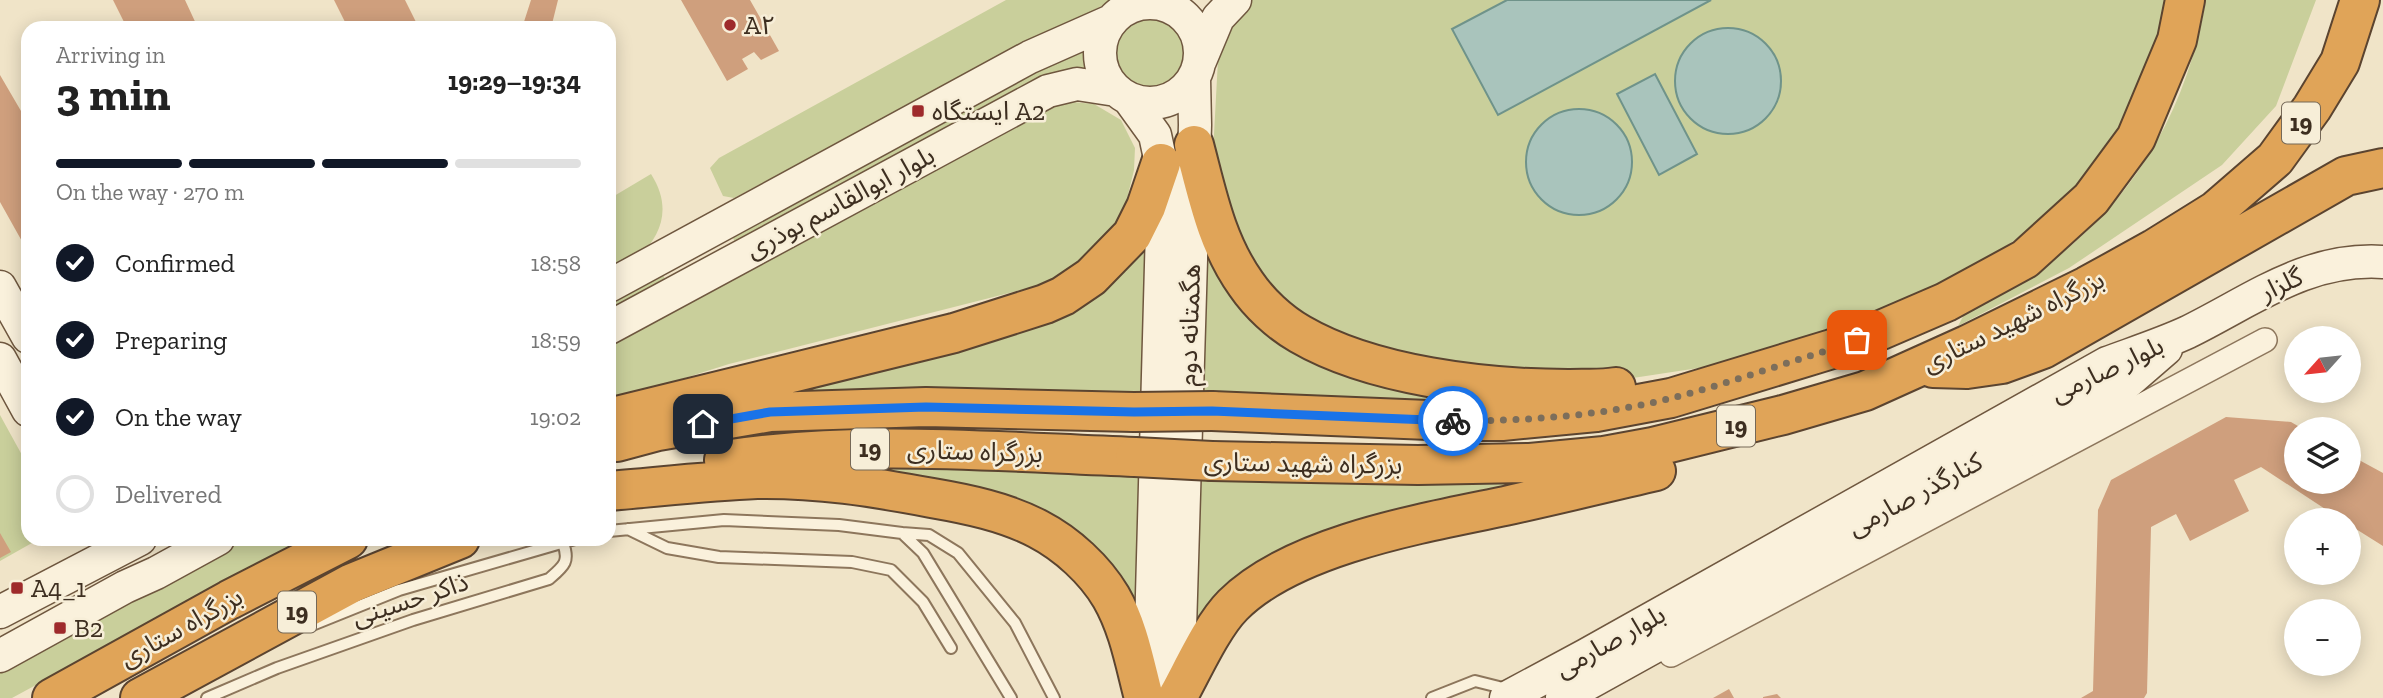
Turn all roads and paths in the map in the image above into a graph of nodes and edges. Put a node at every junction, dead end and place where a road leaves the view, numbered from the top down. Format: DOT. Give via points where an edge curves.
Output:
graph roads {
  1 [pos="1235,0"];
  2 [pos="2185,0"];
  3 [pos="1159,1"];
  4 [pos="2358,7"];
  5 [pos="1109,22"];
  6 [pos="1197,70"];
  7 [pos="1122,95"];
  8 [pos="1195,145"];
  9 [pos="1161,163"];
  10 [pos="2383,169"];
  11 [pos="703,256"];
  12 [pos="2383,262"];
  13 [pos="616,284"];
  14 [pos="0,286"];
  15 [pos="616,323"];
  16 [pos="21,324"];
  17 [pos="2186,332"];
  18 [pos="2265,340"];
  19 [pos="1832,349"];
  20 [pos="0,359"];
  21 [pos="1917,368"];
  22 [pos="1865,391"];
  23 [pos="21,397"];
  24 [pos="1134,412"];
  25 [pos="616,416"];
  26 [pos="616,442"];
  27 [pos="1135,457"];
  28 [pos="616,487"];
  29 [pos="616,489"];
  30 [pos="628,529"];
  31 [pos="616,530"];
  32 [pos="902,533"];
  33 [pos="142,546"];
  34 [pos="205,546"];
  35 [pos="334,546"];
  36 [pos="443,546"];
  37 [pos="553,546"];
  38 [pos="564,546"];
  39 [pos="103,547"];
  40 [pos="156,573"];
  41 [pos="125,587"];
  42 [pos="0,612"];
  43 [pos="305,628"];
  44 [pos="269,642"];
  45 [pos="951,648"];
  46 [pos="1632,655"];
  47 [pos="0,656"];
  48 [pos="193,687"];
  49 [pos="1511,695"];
  50 [pos="1161,697"];
  51 [pos="52,698"];
  52 [pos="140,698"];
  53 [pos="1011,698"];
  54 [pos="1054,698"];
  55 [pos="1432,698"];
  56 [pos="1562,698"];
  57 [pos="1591,698"];
  1 -- 6 [label="main road" via="1218,18"];
  2 -- 19 [label="highway, بزرگراه شهید ستاری / 19" via="2177,40 2136,138 2091,199 2025,259 1946,302"];
  3 -- 5 [label="main road" via="1131,6"];
  3 -- 6 [label="main road" via="1185,17 1195,30 1200,45"];
  4 -- 21 [label="highway, بزرگراه شهید ستاری / 19" via="2340,62 2312,108 2275,159 2215,211 2087,286"];
  5 -- 7 [label="main road" via="1099,49 1100,64"];
  5 -- 11 [label="main road, بلوار ابوالقاسم بوذری" via="1030,57"];
  6 -- 7 [label="main road" via="1185,90 1166,101 1144,104"];
  6 -- 8 [label="main road, هگمتانه دوم"];
  7 -- 9 [label="main road, هگمتانه دوم" via="1155,135"];
  7 -- 11 [label="main road, بلوار ابوالقاسم بوذری" via="1077,84 1048,91"];
  8 -- 19 [label="highway" via="1216,227 1247,285 1268,310 1298,333 1363,360 1447,380 1520,389 1609,388"];
  8 -- 50 [label="main road, هگمتانه دوم"];
  9 -- 25 [label="highway" via="1132,235 1091,277 1063,296 954,333"];
  9 -- 50 [label="main road, هگمتانه دوم" via="1151,631"];
  10 -- 21 [label="highway" via="2346,176 2043,349 2002,364"];
  11 -- 13 [label="main road, بلوار ابوالقاسم بوذری"];
  11 -- 15 [label="main road, بلوار ابوالقاسم بوذری"];
  12 -- 17 [label="main road, گلزار" via="2316,268"];
  14 -- 16 [label="main road"];
  17 -- 46 [label="main road, بلوار صارمی" via="2121,388"];
  18 -- 46 [label="street, کنارگذر صارمی"];
  19 -- 24 [label="highway, بزرگراه شهید ستاری / 19, bridge" via="1671,398 1548,418 1453,421"];
  20 -- 23 [label="main road"];
  21 -- 22 [label="highway, بزرگراه شهید ستاری / 19"];
  22 -- 27 [label="highway, بزرگراه شهید ستاری / 19, bridge" via="1653,447 1530,463 1419,465"];
  22 -- 50 [label="highway" via="1765,439 1668,468 1434,521 1304,559 1259,582 1231,607"];
  24 -- 26 [label="highway, بزرگراه ستاری / 19" via="926,407 770,412"];
  27 -- 28 [label="highway, بزرگراه ستاری / 19" via="836,449 701,464"];
  29 -- 50 [label="highway" via="808,480 873,486 1011,517 1065,546 1090,570 1111,597"];
  30 -- 31 [label="lane"];
  30 -- 32 [label="lane" via="724,520"];
  30 -- 45 [label="lane" via="667,548 719,557 852,562 891,570 923,602"];
  32 -- 53 [label="lane" via="923,553"];
  32 -- 54 [label="lane" via="929,535 958,553 1015,623"];
  33 -- 40 [label="main road"];
  34 -- 40 [label="main road"];
  35 -- 51 [label="highway, بزرگراه ستاری / 19"];
  36 -- 48 [label="highway, بزرگراه ستاری / 19" via="352,583"];
  37 -- 43 [label="lane, ذاکر حسینی" via="399,590"];
  38 -- 48 [label="lane, ذاکر حسینی" via="563,567 549,579 277,668"];
  39 -- 41 [label="main road"];
  39 -- 42 [label="main road"];
  40 -- 41 [label="main road"];
  41 -- 47 [label="main road"];
  44 -- 48 [label="lane"];
  46 -- 49 [label="main road, بلوار صارمی"];
  46 -- 56 [label="main road, بلوار صارمی"];
  46 -- 57 [label="street, کنارگذر صارمی"];
  48 -- 52 [label="highway, بزرگراه ستاری / 19"];
  49 -- 55 [label="lane" via="1475,681"];
}
